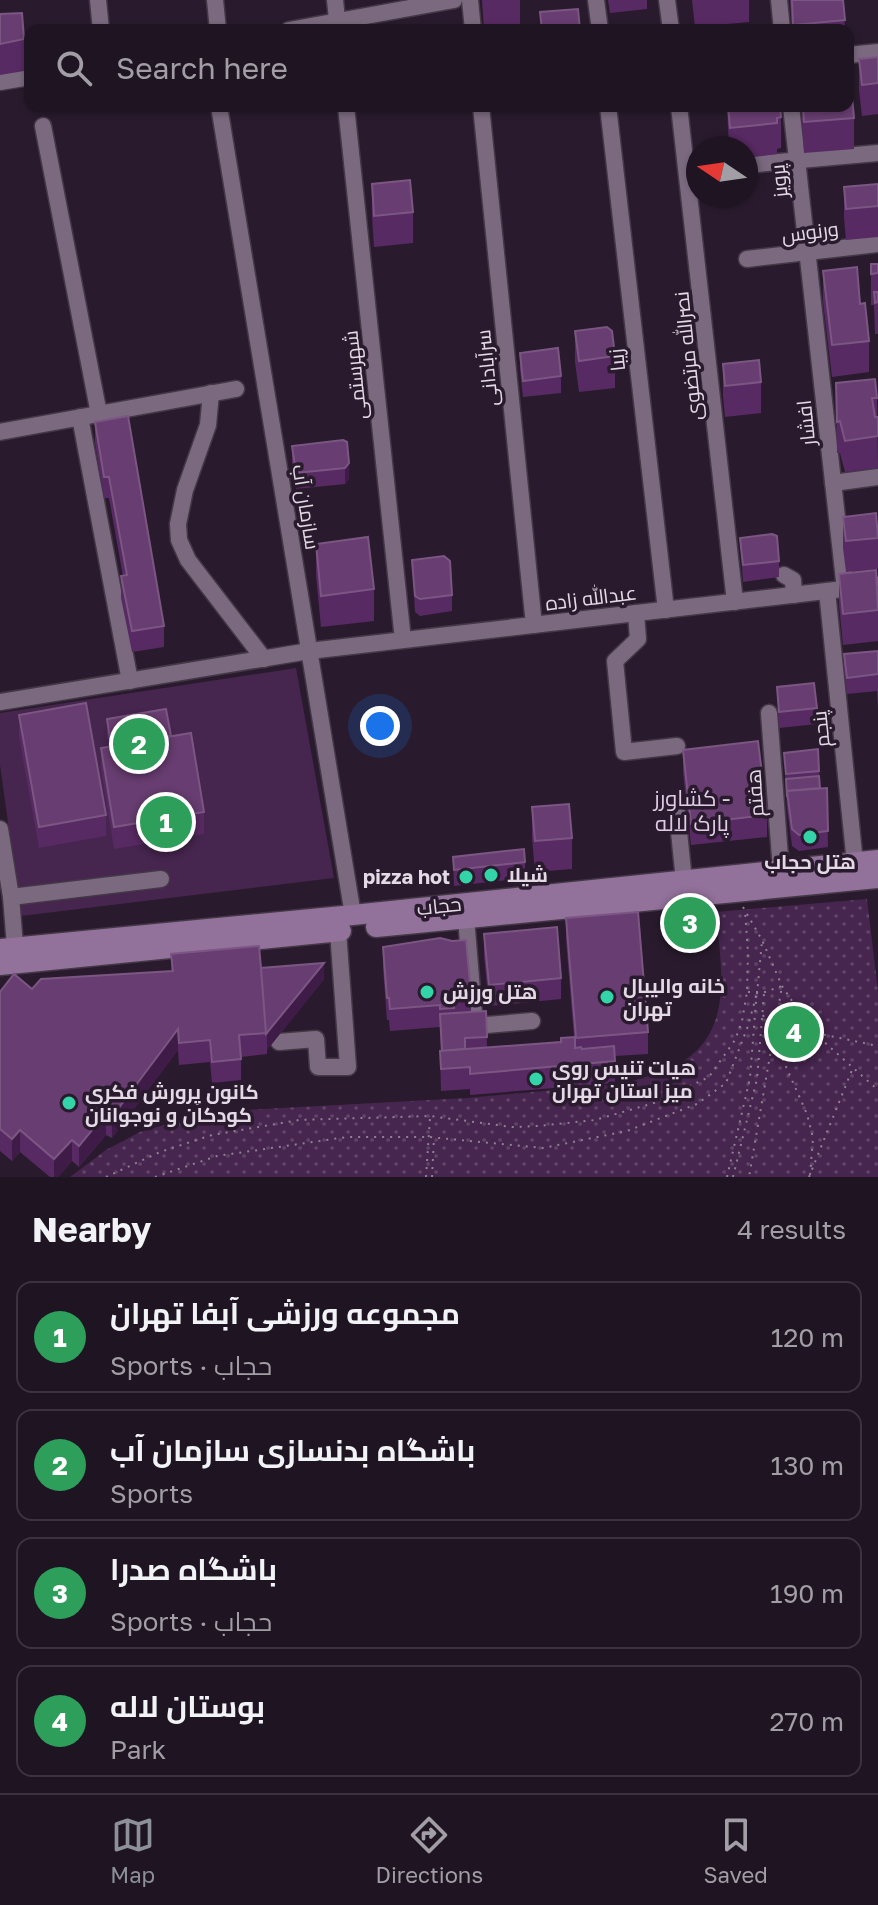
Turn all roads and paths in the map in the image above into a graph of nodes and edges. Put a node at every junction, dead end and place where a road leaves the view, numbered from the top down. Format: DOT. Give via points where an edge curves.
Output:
graph roads {
  1 [pos="98,0"];
  2 [pos="215,0"];
  3 [pos="335,0"];
  4 [pos="454,0"];
  5 [pos="470,0"];
  6 [pos="596,0"];
  7 [pos="667,0"];
  8 [pos="779,0"];
  9 [pos="100,24"];
  10 [pos="217,24"];
  11 [pos="338,24"];
  12 [pos="347,24"];
  13 [pos="472,24"];
  14 [pos="599,24"];
  15 [pos="670,24"];
  16 [pos="781,24"];
  17 [pos="878,52"];
  18 [pos="854,54"];
  19 [pos="24,78"];
  20 [pos="0,82"];
  21 [pos="220,112"];
  22 [pos="347,112"];
  23 [pos="482,112"];
  24 [pos="609,112"];
  25 [pos="680,112"];
  26 [pos="792,112"];
  27 [pos="43,126"];
  28 [pos="686,140"];
  29 [pos="878,153"];
  30 [pos="797,161"];
  31 [pos="758,164"];
  32 [pos="696,208"];
  33 [pos="878,244"];
  34 [pos="807,252"];
  35 [pos="747,259"];
  36 [pos="236,389"];
  37 [pos="211,393"];
  38 [pos="99,414"];
  39 [pos="80,417"];
  40 [pos="0,432"];
  41 [pos="878,477"];
  42 [pos="833,483"];
  43 [pos="784,575"];
  44 [pos="878,585"];
  45 [pos="845,589"];
  46 [pos="827,591"];
  47 [pos="794,595"];
  48 [pos="735,602"];
  49 [pos="666,610"];
  50 [pos="636,613"];
  51 [pos="534,625"];
  52 [pos="403,640"];
  53 [pos="309,651"];
  54 [pos="264,659"];
  55 [pos="130,681"];
  56 [pos="0,702"];
  57 [pos="769,713"];
  58 [pos="677,746"];
  59 [pos="677,812"];
  60 [pos="0,829"];
  61 [pos="878,860"];
  62 [pos="855,863"];
  63 [pos="781,870"];
  64 [pos="878,878"];
  65 [pos="161,879"];
  66 [pos="684,881"];
  67 [pos="742,892"];
  68 [pos="11,897"];
  69 [pos="466,918"];
  70 [pos="349,925"];
  71 [pos="762,940"];
  72 [pos="8,956"];
  73 [pos="782,986"];
  74 [pos="747,992"];
  75 [pos="765,992"];
  76 [pos="757,993"];
  77 [pos="763,1014"];
  78 [pos="532,1021"];
  79 [pos="813,1032"];
  80 [pos="775,1038"];
  81 [pos="279,1042"];
  82 [pos="878,1046"];
  83 [pos="853,1069"];
  84 [pos="878,1090"];
  85 [pos="430,1116"];
  86 [pos="429,1137"];
  87 [pos="434,1138"];
  88 [pos="809,1176"];
  89 [pos="106,1177"];
  90 [pos="155,1177"];
  91 [pos="426,1177"];
  92 [pos="432,1177"];
  93 [pos="727,1177"];
  94 [pos="733,1177"];
  95 [pos="749,1177"];
  1 -- 9 [label="street"];
  2 -- 10 [label="street"];
  3 -- 11 [label="street"];
  4 -- 12 [label="street"];
  5 -- 13 [label="street"];
  6 -- 14 [label="street"];
  7 -- 15 [label="street"];
  8 -- 16 [label="street"];
  17 -- 18 [label="street"];
  19 -- 20 [label="street"];
  21 -- 53 [label="street, سازمان آب"];
  22 -- 52 [label="street, شهرستمی"];
  23 -- 51 [label="street, سرآبادانی"];
  24 -- 49 [label="street, زیبا"];
  25 -- 28 [label="street, نصرالله مرتضوی"];
  26 -- 30 [label="street, پرویز"];
  27 -- 38 [label="street"];
  29 -- 30 [label="street"];
  30 -- 31 [label="street"];
  30 -- 34 [label="street, پرویز"];
  32 -- 48 [label="street, نصرالله مرتضوی"];
  33 -- 34 [label="street, ورنوس"];
  34 -- 35 [label="street, ورنوس"];
  34 -- 42 [label="street, افشار"];
  36 -- 37 [label="street"];
  37 -- 38 [label="street"];
  37 -- 54 [label="street" via="208,425 185,490 179,540 188,560"];
  38 -- 39 [label="street"];
  39 -- 40 [label="street"];
  39 -- 55 [label="street"];
  41 -- 42 [label="street"];
  42 -- 45 [label="street, افشار"];
  43 -- 47 [label="street" via="793,580"];
  44 -- 45 [label="street, عبدالله زاده"];
  45 -- 46 [label="street, عبدالله زاده"];
  46 -- 47 [label="street, عبدالله زاده"];
  46 -- 62 [label="street, پنجم"];
  47 -- 48 [label="street, عبدالله زاده"];
  48 -- 49 [label="street, عبدالله زاده"];
  49 -- 50 [label="street, عبدالله زاده"];
  50 -- 51 [label="street, عبدالله زاده"];
  50 -- 58 [label="street" via="638,639 615,661 624,752"];
  51 -- 52 [label="street, عبدالله زاده"];
  52 -- 53 [label="street, عبدالله زاده"];
  53 -- 54 [label="street, عبدالله زاده"];
  53 -- 70 [label="street, سازمان آب"];
  54 -- 55 [label="street, عبدالله زاده"];
  55 -- 56 [label="street, عبدالله زاده"];
  57 -- 63 [label="street, هفتم"];
  59 -- 66 [label="street"];
  60 -- 68 [label="street"];
  61 -- 62 [label="main road, حجاب"];
  62 -- 63 [label="main road, حجاب"];
  63 -- 67 [label="main road, حجاب"];
  64 -- 67 [label="main road, حجاب"];
  65 -- 68 [label="street"];
  66 -- 67 [label="main road, حجاب"];
  66 -- 70 [label="main road, حجاب"];
  67 -- 69 [label="main road, حجاب"];
  67 -- 71 [label="path"];
  67 -- 74 [label="path"];
  68 -- 72 [label="street"];
  69 -- 70 [label="main road, حجاب"];
  69 -- 78 [label="street" via="475,1026"];
  70 -- 72 [label="main road, حجاب"];
  70 -- 81 [label="street, سازمان آب" via="348,1067 318,1067 316,1039"];
  71 -- 73 [label="path"];
  71 -- 76 [label="path"];
  73 -- 75 [label="path"];
  73 -- 79 [label="path"];
  73 -- 80 [label="path"];
  74 -- 76 [label="path"];
  74 -- 85 [label="path" via="735,1040 709,1077 654,1103 595,1120 538,1126"];
  75 -- 76 [label="path"];
  75 -- 77 [label="path"];
  76 -- 87 [label="path" via="726,1083 697,1104 627,1131 543,1148"];
  76 -- 93 [label="path" via="750,1078"];
  77 -- 80 [label="path"];
  77 -- 94 [label="path" via="757,1079"];
  79 -- 82 [label="path"];
  79 -- 83 [label="path"];
  80 -- 88 [label="path" via="813,1138"];
  80 -- 95 [label="path"];
  83 -- 84 [label="path"];
  83 -- 88 [label="path"];
  85 -- 86 [label="path"];
  85 -- 89 [label="path" via="299,1120 212,1135"];
  86 -- 87 [label="path"];
  86 -- 90 [label="path" via="347,1137 266,1147"];
  86 -- 91 [label="path"];
  87 -- 92 [label="path"];
}
